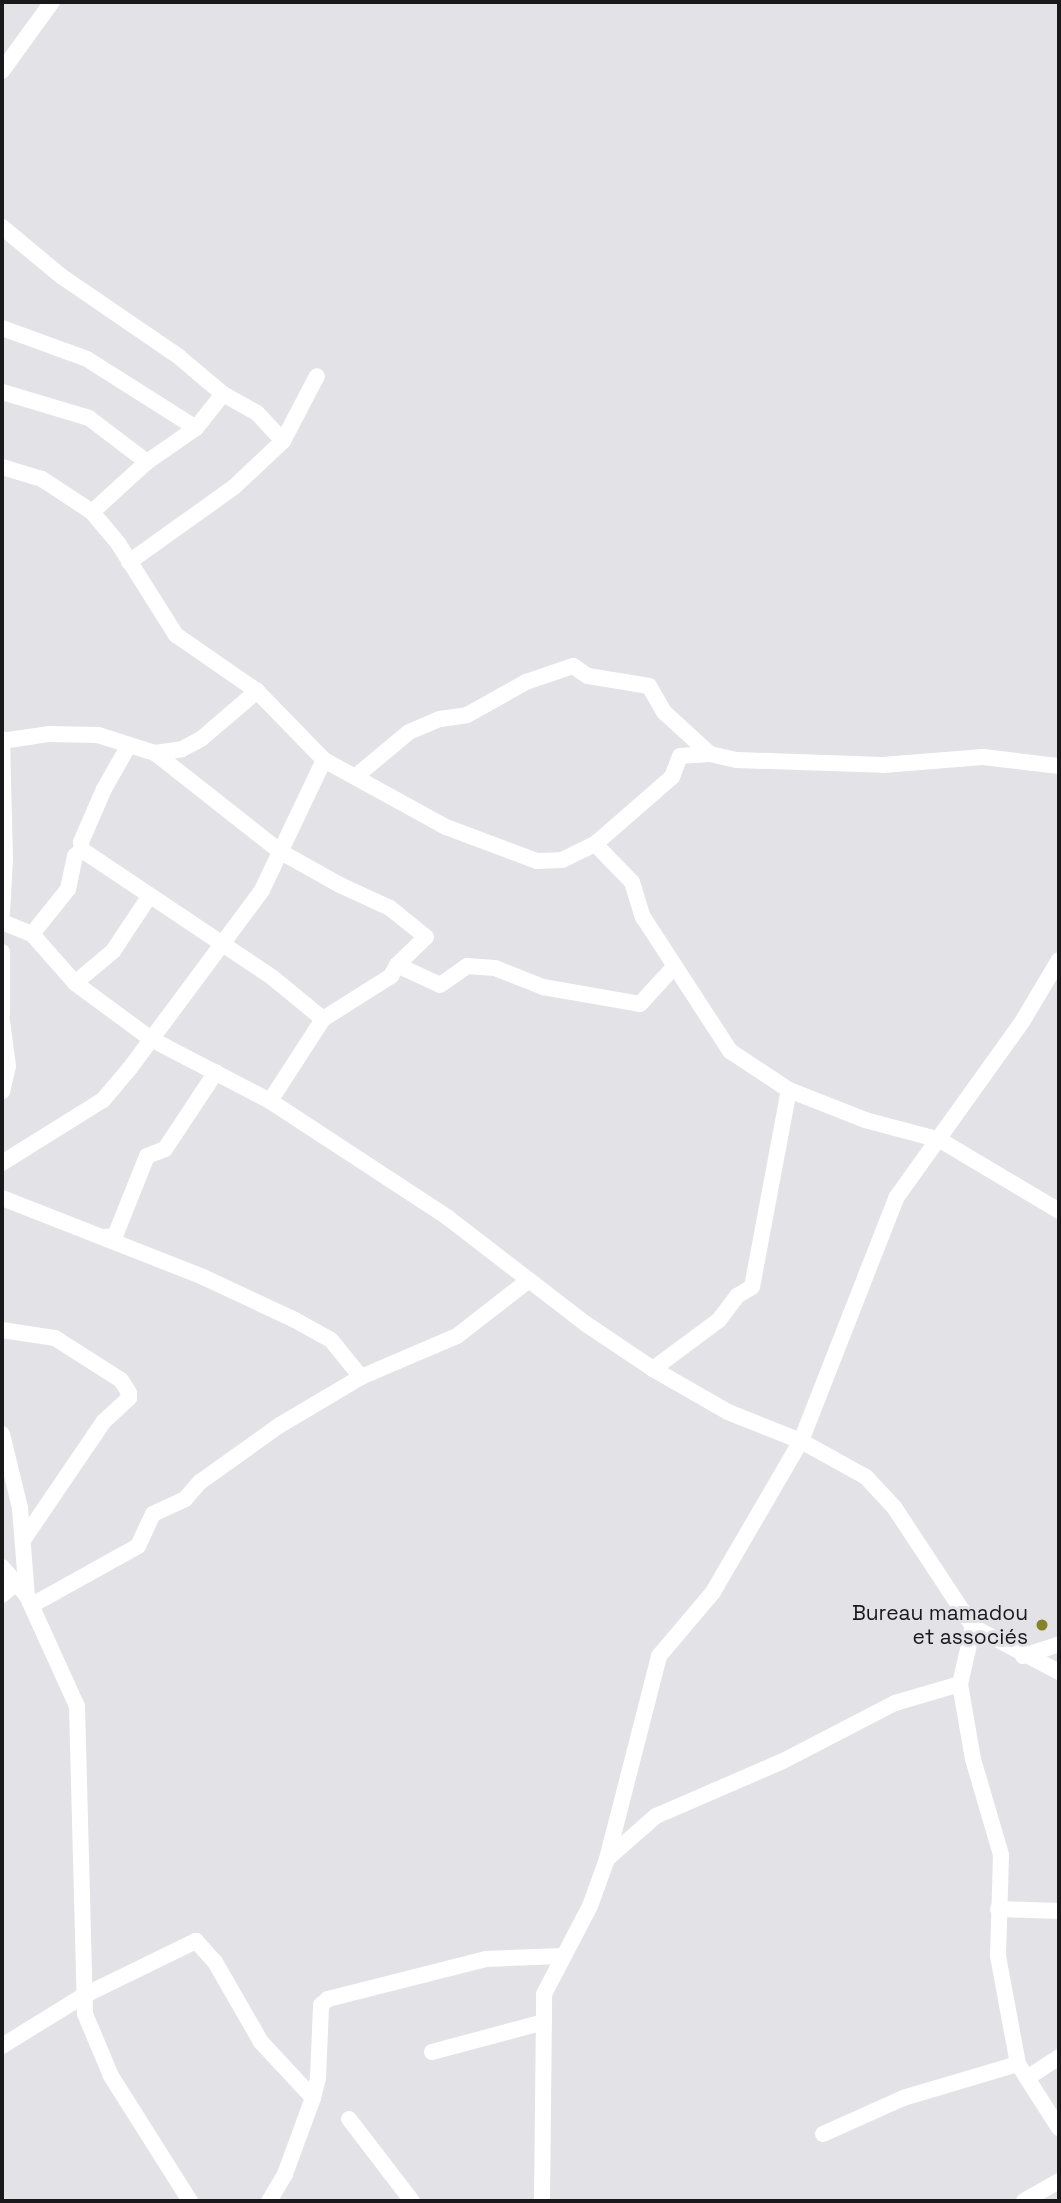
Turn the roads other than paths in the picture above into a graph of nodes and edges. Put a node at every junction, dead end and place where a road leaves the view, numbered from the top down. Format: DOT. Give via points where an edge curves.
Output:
graph roads {
  1 [pos="52,2"];
  2 [pos="2,71"];
  3 [pos="2,227"];
  4 [pos="2,328"];
  5 [pos="317,376"];
  6 [pos="2,392"];
  7 [pos="223,394"];
  8 [pos="196,428"];
  9 [pos="283,441"];
  10 [pos="146,462"];
  11 [pos="2,467"];
  12 [pos="92,512"];
  13 [pos="129,562"];
  14 [pos="257,691"];
  15 [pos="2,740"];
  16 [pos="129,746"];
  17 [pos="155,753"];
  18 [pos="710,754"];
  19 [pos="324,760"];
  20 [pos="1059,766"];
  21 [pos="355,777"];
  22 [pos="595,844"];
  23 [pos="82,850"];
  24 [pos="281,852"];
  25 [pos="149,897"];
  26 [pos="2,913"];
  27 [pos="2,922"];
  28 [pos="32,934"];
  29 [pos="223,945"];
  30 [pos="2,952"];
  31 [pos="1059,960"];
  32 [pos="397,965"];
  33 [pos="679,972"];
  34 [pos="75,983"];
  35 [pos="2,1014"];
  36 [pos="323,1019"];
  37 [pos="2,1021"];
  38 [pos="151,1039"];
  39 [pos="5,1066"];
  40 [pos="216,1072"];
  41 [pos="789,1090"];
  42 [pos="2,1091"];
  43 [pos="270,1101"];
  44 [pos="940,1140"];
  45 [pos="2,1163"];
  46 [pos="2,1198"];
  47 [pos="1059,1212"];
  48 [pos="104,1237"];
  49 [pos="529,1280"];
  50 [pos="2,1331"];
  51 [pos="653,1369"];
  52 [pos="361,1377"];
  53 [pos="2,1434"];
  54 [pos="801,1441"];
  55 [pos="23,1540"];
  56 [pos="2,1567"];
  57 [pos="2,1595"];
  58 [pos="25,1595"];
  59 [pos="973,1627"];
  60 [pos="1059,1644"];
  61 [pos="1023,1656"];
  62 [pos="1059,1672"];
  63 [pos="960,1685"];
  64 [pos="607,1859"];
  65 [pos="998,1909"];
  66 [pos="1059,1910"];
  67 [pos="562,1956"];
  68 [pos="83,1996"];
  69 [pos="544,2022"];
  70 [pos="2,2046"];
  71 [pos="432,2052"];
  72 [pos="1059,2057"];
  73 [pos="1022,2071"];
  74 [pos="313,2098"];
  75 [pos="349,2119"];
  76 [pos="1059,2128"];
  77 [pos="823,2134"];
  78 [pos="1059,2181"];
  79 [pos="190,2201"];
  80 [pos="269,2201"];
  81 [pos="412,2201"];
  82 [pos="542,2201"];
  83 [pos="1024,2201"];
  1 -- 2 [label="street"];
  3 -- 7 [label="street" via="61,276 178,356"];
  4 -- 8 [label="street" via="87,359"];
  5 -- 9 [label="street"];
  6 -- 10 [label="street" via="82,414"];
  7 -- 8 [label="street"];
  7 -- 9 [label="street" via="257,414"];
  8 -- 10 [label="street"];
  9 -- 13 [label="street" via="225,494"];
  10 -- 12 [label="street"];
  11 -- 12 [label="street" via="42,479"];
  12 -- 13 [label="street"];
  13 -- 14 [label="street" via="176,635"];
  14 -- 17 [label="street" via="201,739 182,749"];
  14 -- 19 [label="street"];
  15 -- 16 [label="street" via="80,734"];
  15 -- 26 [label="street"];
  16 -- 17 [label="street"];
  16 -- 23 [label="street" via="81,842"];
  17 -- 24 [label="street"];
  18 -- 20 [label="street" via="736,760 883,765 983,757"];
  18 -- 21 [label="street" via="664,712 649,686 587,676 573,666 526,682 467,715 440,719 410,732"];
  18 -- 22 [label="street" via="680,756 672,777"];
  19 -- 21 [label="street"];
  19 -- 24 [label="street"];
  21 -- 22 [label="street" via="446,827 537,861 562,860"];
  22 -- 33 [label="street" via="632,882 643,917"];
  23 -- 25 [label="street"];
  23 -- 28 [label="street" via="75,856 68,889"];
  24 -- 29 [label="street"];
  24 -- 32 [label="street" via="390,908 426,937"];
  25 -- 29 [label="street"];
  25 -- 34 [label="street" via="113,951"];
  27 -- 28 [label="street"];
  28 -- 34 [label="street"];
  29 -- 36 [label="street"];
  29 -- 38 [label="street"];
  30 -- 35 [label="street"];
  31 -- 44 [label="street"];
  32 -- 33 [label="street" via="440,985 467,966 495,968 543,987 639,1004"];
  32 -- 36 [label="street" via="391,976"];
  33 -- 41 [label="street" via="730,1051"];
  34 -- 38 [label="street"];
  36 -- 43 [label="street"];
  37 -- 39 [label="street"];
  38 -- 40 [label="street"];
  38 -- 45 [label="street" via="103,1100"];
  39 -- 42 [label="street"];
  40 -- 43 [label="street"];
  40 -- 48 [label="street" via="165,1149 147,1156 115,1236"];
  41 -- 44 [label="street" via="865,1120"];
  41 -- 51 [label="street" via="752,1287 737,1296 719,1320"];
  43 -- 49 [label="street" via="447,1217"];
  44 -- 47 [label="street"];
  44 -- 54 [label="street" via="917,1164 896,1198"];
  46 -- 48 [label="street"];
  48 -- 52 [label="street" via="311,1329 331,1340"];
  49 -- 51 [label="street"];
  49 -- 52 [label="street" via="457,1336"];
  50 -- 55 [label="street" via="55,1338 121,1380 129,1392 129,1398 104,1420"];
  51 -- 54 [label="street" via="728,1412"];
  52 -- 58 [label="street" via="280,1425 200,1482 185,1499 153,1514 138,1546"];
  53 -- 55 [label="street"];
  54 -- 59 [label="street" via="866,1477 894,1507"];
  54 -- 64 [label="street" via="713,1592 659,1656"];
  55 -- 58 [label="street"];
  56 -- 58 [label="street"];
  57 -- 58 [label="street"];
  58 -- 68 [label="street" via="76,1706"];
  59 -- 61 [label="street"];
  59 -- 63 [label="street"];
  60 -- 61 [label="street"];
  61 -- 62 [label="street"];
  63 -- 64 [label="street" via="895,1703 783,1761 666,1812"];
  63 -- 65 [label="street" via="973,1759 1001,1855"];
  64 -- 67 [label="street" via="590,1906"];
  65 -- 66 [label="street"];
  65 -- 73 [label="street" via="998,1956"];
  67 -- 69 [label="street" via="544,1994"];
  67 -- 74 [label="street" via="486,1959 328,1999 321,2005"];
  68 -- 70 [label="street"];
  68 -- 74 [label="street" via="196,1941 215,1962 261,2042"];
  68 -- 79 [label="street" via="94,2041 111,2076"];
  69 -- 71 [label="street"];
  69 -- 82 [label="street"];
  72 -- 73 [label="street"];
  73 -- 76 [label="street"];
  73 -- 77 [label="street" via="903,2098"];
  74 -- 80 [label="street" via="285,2174"];
  75 -- 81 [label="street"];
  78 -- 83 [label="street"];
}
